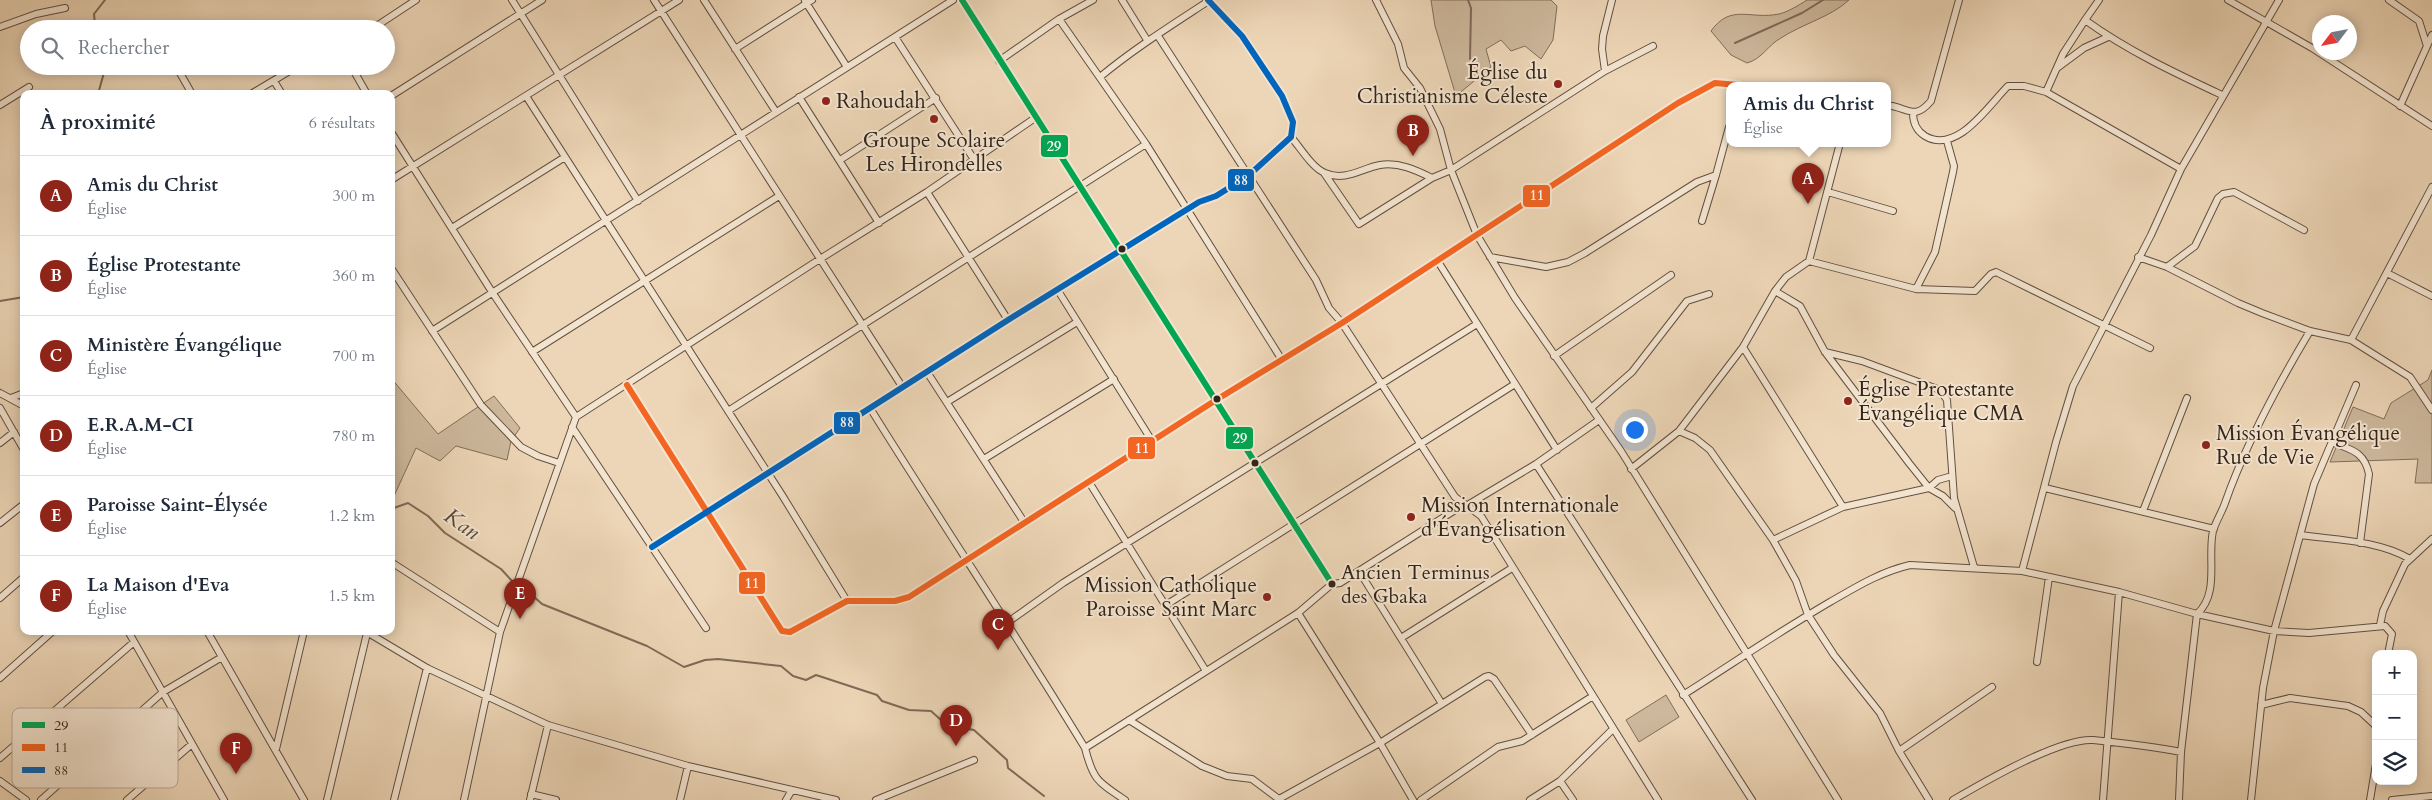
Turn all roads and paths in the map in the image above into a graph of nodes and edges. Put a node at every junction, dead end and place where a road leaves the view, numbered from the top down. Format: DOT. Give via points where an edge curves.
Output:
graph roads {
  1 [pos="416,0"];
  2 [pos="512,0"];
  3 [pos="542,0"];
  4 [pos="654,0"];
  5 [pos="679,0"];
  6 [pos="704,0"];
  7 [pos="953,0"];
  8 [pos="962,0"];
  9 [pos="1093,0"];
  10 [pos="1122,0"];
  11 [pos="1209,0"];
  12 [pos="1376,0"];
  13 [pos="1612,0"];
  14 [pos="1959,0"];
  15 [pos="2098,0"];
  16 [pos="2228,0"];
  17 [pos="2279,0"];
  18 [pos="2389,0"];
  19 [pos="808,1"];
  20 [pos="65,8"];
  21 [pos="661,11"];
  22 [pos="520,14"];
  23 [pos="1059,19"];
  24 [pos="386,20"];
  25 [pos="2085,20"];
  26 [pos="2267,22"];
  27 [pos="0,27"];
  28 [pos="2432,35"];
  29 [pos="1158,36"];
  30 [pos="895,37"];
  31 [pos="2108,37"];
  32 [pos="1147,40"];
  33 [pos="1653,46"];
  34 [pos="2427,46"];
  35 [pos="735,49"];
  36 [pos="999,61"];
  37 [pos="847,67"];
  38 [pos="1605,71"];
  39 [pos="2054,71"];
  40 [pos="181,75"];
  41 [pos="284,75"];
  42 [pos="356,75"];
  43 [pos="560,75"];
  44 [pos="1100,77"];
  45 [pos="274,81"];
  46 [pos="1726,84"];
  47 [pos="29,87"];
  48 [pos="24,90"];
  49 [pos="190,90"];
  50 [pos="259,90"];
  51 [pos="280,90"];
  52 [pos="365,90"];
  53 [pos="2046,92"];
  54 [pos="20,93"];
  55 [pos="395,93"];
  56 [pos="2222,95"];
  57 [pos="526,96"];
  58 [pos="799,97"];
  59 [pos="936,98"];
  60 [pos="0,105"];
  61 [pos="1891,106"];
  62 [pos="2400,106"];
  63 [pos="776,112"];
  64 [pos="1913,114"];
  65 [pos="1035,118"];
  66 [pos="2432,126"];
  67 [pos="740,134"];
  68 [pos="1290,137"];
  69 [pos="395,138"];
  70 [pos="1726,138"];
  71 [pos="1947,142"];
  72 [pos="1146,144"];
  73 [pos="1839,147"];
  74 [pos="565,157"];
  75 [pos="974,158"];
  76 [pos="840,160"];
  77 [pos="413,167"];
  78 [pos="2181,169"];
  79 [pos="1451,170"];
  80 [pos="1324,173"];
  81 [pos="1716,175"];
  82 [pos="1248,176"];
  83 [pos="395,178"];
  84 [pos="1432,178"];
  85 [pos="1080,186"];
  86 [pos="2432,187"];
  87 [pos="927,192"];
  88 [pos="1828,192"];
  89 [pos="779,196"];
  90 [pos="638,201"];
  91 [pos="1187,209"];
  92 [pos="1893,211"];
  93 [pos="606,220"];
  94 [pos="1702,221"];
  95 [pos="879,223"];
  96 [pos="452,228"];
  97 [pos="2304,230"];
  98 [pos="1477,236"];
  99 [pos="1120,250"];
  100 [pos="968,257"];
  101 [pos="1490,257"];
  102 [pos="2138,257"];
  103 [pos="820,259"];
  104 [pos="1437,260"];
  105 [pos="1809,261"];
  106 [pos="2167,267"];
  107 [pos="2387,273"];
  108 [pos="395,274"];
  109 [pos="1670,275"];
  110 [pos="644,281"];
  111 [pos="1057,289"];
  112 [pos="1916,289"];
  113 [pos="1775,291"];
  114 [pos="492,292"];
  115 [pos="1709,294"];
  116 [pos="2432,296"];
  117 [pos="1008,320"];
  118 [pos="1077,322"];
  119 [pos="1342,322"];
  120 [pos="863,324"];
  121 [pos="1477,324"];
  122 [pos="2104,326"];
  123 [pos="432,330"];
  124 [pos="2310,332"];
  125 [pos="2351,340"];
  126 [pos="685,345"];
  127 [pos="1743,347"];
  128 [pos="2150,348"];
  129 [pos="532,352"];
  130 [pos="1825,352"];
  131 [pos="1554,356"];
  132 [pos="1282,360"];
  133 [pos="927,372"];
  134 [pos="1114,379"];
  135 [pos="1382,383"];
  136 [pos="1515,384"];
  137 [pos="626,385"];
  138 [pos="2356,385"];
  139 [pos="903,388"];
  140 [pos="0,393"];
  141 [pos="20,395"];
  142 [pos="12,398"];
  143 [pos="2187,398"];
  144 [pos="1216,400"];
  145 [pos="947,402"];
  146 [pos="20,403"];
  147 [pos="0,408"];
  148 [pos="870,408"];
  149 [pos="1591,408"];
  150 [pos="2432,410"];
  151 [pos="728,411"];
  152 [pos="576,417"];
  153 [pos="1600,420"];
  154 [pos="572,427"];
  155 [pos="1679,430"];
  156 [pos="14,432"];
  157 [pos="1152,441"];
  158 [pos="2332,442"];
  159 [pos="0,443"];
  160 [pos="20,443"];
  161 [pos="1422,443"];
  162 [pos="1556,450"];
  163 [pos="984,459"];
  164 [pos="559,463"];
  165 [pos="1254,463"];
  166 [pos="1536,464"];
  167 [pos="1630,469"];
  168 [pos="768,474"];
  169 [pos="1952,476"];
  170 [pos="1089,482"];
  171 [pos="1929,488"];
  172 [pos="2045,488"];
  173 [pos="1466,506"];
  174 [pos="20,507"];
  175 [pos="1843,507"];
  176 [pos="1956,508"];
  177 [pos="2143,511"];
  178 [pos="709,512"];
  179 [pos="1024,522"];
  180 [pos="0,523"];
  181 [pos="1293,524"];
  182 [pos="2214,529"];
  183 [pos="2300,535"];
  184 [pos="2432,539"];
  185 [pos="1773,540"];
  186 [pos="2360,543"];
  187 [pos="1127,544"];
  188 [pos="652,548"];
  189 [pos="2410,559"];
  190 [pos="965,561"];
  191 [pos="395,565"];
  192 [pos="1974,567"];
  193 [pos="1512,568"];
  194 [pos="1359,571"];
  195 [pos="2022,571"];
  196 [pos="2049,577"];
  197 [pos="20,580"];
  198 [pos="1332,584"];
  199 [pos="2119,592"];
  200 [pos="0,598"];
  201 [pos="847,601"];
  202 [pos="1166,605"];
  203 [pos="1298,613"];
  204 [pos="1808,614"];
  205 [pos="2197,614"];
  206 [pos="1008,622"];
  207 [pos="2380,625"];
  208 [pos="706,628"];
  209 [pos="2274,631"];
  210 [pos="500,632"];
  211 [pos="48,635"];
  212 [pos="130,635"];
  213 [pos="209,635"];
  214 [pos="303,635"];
  215 [pos="365,635"];
  216 [pos="371,635"];
  217 [pos="1401,638"];
  218 [pos="134,642"];
  219 [pos="2389,650"];
  220 [pos="1748,654"];
  221 [pos="222,657"];
  222 [pos="2037,662"];
  223 [pos="427,668"];
  224 [pos="1206,671"];
  225 [pos="0,678"];
  226 [pos="1992,687"];
  227 [pos="163,692"];
  228 [pos="1683,695"];
  229 [pos="1593,696"];
  230 [pos="485,697"];
  231 [pos="1442,704"];
  232 [pos="2261,705"];
  233 [pos="58,708"];
  234 [pos="145,708"];
  235 [pos="172,708"];
  236 [pos="178,719"];
  237 [pos="1130,720"];
  238 [pos="2372,722"];
  239 [pos="548,725"];
  240 [pos="1613,729"];
  241 [pos="1532,735"];
  242 [pos="1380,743"];
  243 [pos="2106,743"];
  244 [pos="192,744"];
  245 [pos="12,748"];
  246 [pos="1085,748"];
  247 [pos="276,749"];
  248 [pos="1899,751"];
  249 [pos="2181,752"];
  250 [pos="178,756"];
  251 [pos="0,758"];
  252 [pos="974,760"];
  253 [pos="688,766"];
  254 [pos="0,780"];
  255 [pos="1560,781"];
  256 [pos="2372,785"];
  257 [pos="55,788"];
  258 [pos="141,788"];
  259 [pos="792,790"];
  260 [pos="2432,796"];
  261 [pos="531,797"];
  262 [pos="222,799"];
  263 [pos="1279,799"];
  264 [pos="2409,799"];
  265 [pos="26,800"];
  266 [pos="41,800"];
  267 [pos="127,800"];
  268 [pos="304,800"];
  269 [pos="327,800"];
  270 [pos="394,800"];
  271 [pos="464,800"];
  272 [pos="556,800"];
  273 [pos="680,800"];
  274 [pos="786,800"];
  275 [pos="836,800"];
  276 [pos="876,800"];
  277 [pos="1125,800"];
  278 [pos="1413,800"];
  279 [pos="1422,800"];
  280 [pos="1530,800"];
  281 [pos="1573,800"];
  282 [pos="1658,800"];
  283 [pos="1752,800"];
  284 [pos="1838,800"];
  285 [pos="1929,800"];
  286 [pos="1953,800"];
  287 [pos="2103,800"];
  288 [pos="2179,800"];
  289 [pos="2251,800"];
  290 [pos="2370,800"];
  291 [pos="2392,800"];
  1 -- 24 [label="street"];
  2 -- 22 [label="street"];
  3 -- 22 [label="street"];
  4 -- 21 [label="street"];
  5 -- 21 [label="street"];
  6 -- 35 [label="street"];
  7 -- 30 [label="street"];
  8 -- 36 [label="street"];
  9 -- 23 [label="street"];
  10 -- 32 [label="street"];
  11 -- 29 [label="street"];
  11 -- 68 [label="street" via="1242,36 1282,96 1293,122"];
  12 -- 79 [label="street" via="1398,44 1404,68 1420,88 1440,129"];
  13 -- 38 [label="street" via="1603,36"];
  14 -- 64 [label="street" via="1931,101 1923,110"];
  15 -- 25 [label="street"];
  16 -- 26 [label="street"];
  17 -- 26 [label="street"];
  18 -- 34 [label="street" via="2419,21"];
  19 -- 35 [label="street"];
  19 -- 37 [label="street"];
  20 -- 27 [label="street"];
  21 -- 43 [label="street"];
  21 -- 67 [label="street"];
  22 -- 43 [label="street"];
  22 -- 55 [label="street"];
  23 -- 36 [label="street"];
  23 -- 44 [label="street"];
  25 -- 31 [label="street"];
  25 -- 39 [label="street"];
  26 -- 56 [label="street"];
  26 -- 62 [label="street"];
  28 -- 34 [label="street"];
  29 -- 32 [label="street"];
  29 -- 82 [label="street"];
  30 -- 37 [label="street"];
  30 -- 59 [label="street"];
  31 -- 39 [label="street" via="2084,48"];
  31 -- 56 [label="street"];
  32 -- 44 [label="street"];
  33 -- 38 [label="street"];
  34 -- 62 [label="street"];
  35 -- 63 [label="street"];
  36 -- 65 [label="street"];
  37 -- 58 [label="street"];
  38 -- 79 [label="street"];
  39 -- 53 [label="street"];
  40 -- 49 [label="street"];
  41 -- 45 [label="street"];
  42 -- 52 [label="street"];
  43 -- 57 [label="street"];
  43 -- 90 [label="street"];
  44 -- 72 [label="street"];
  45 -- 50 [label="street"];
  45 -- 51 [label="street"];
  46 -- 98 [label="street" via="1714,83 1695,93"];
  47 -- 48 [label="street"];
  53 -- 71 [label="street" via="2008,86 1974,122"];
  53 -- 78 [label="street"];
  54 -- 60 [label="street"];
  56 -- 78 [label="street"];
  57 -- 74 [label="street"];
  57 -- 77 [label="street"];
  58 -- 63 [label="street"];
  58 -- 76 [label="street"];
  59 -- 75 [label="street"];
  59 -- 76 [label="street"];
  61 -- 64 [label="street"];
  62 -- 66 [label="street"];
  63 -- 67 [label="street"];
  64 -- 71 [label="street" via="1920,133 1934,142"];
  65 -- 75 [label="street"];
  65 -- 85 [label="street"];
  67 -- 89 [label="street"];
  67 -- 90 [label="street"];
  68 -- 80 [label="street"];
  68 -- 82 [label="street"];
  69 -- 77 [label="street"];
  70 -- 81 [label="street"];
  71 -- 112 [label="street" via="1953,172 1935,252"];
  72 -- 85 [label="street"];
  72 -- 91 [label="street"];
  73 -- 88 [label="street"];
  74 -- 93 [label="street"];
  74 -- 96 [label="street"];
  75 -- 87 [label="street"];
  76 -- 95 [label="street"];
  77 -- 83 [label="street"];
  77 -- 96 [label="street"];
  78 -- 102 [label="street"];
  79 -- 84 [label="street"];
  79 -- 98 [label="street"];
  80 -- 84 [label="street" via="1348,175 1378,165 1389,165 1416,170"];
  80 -- 84 [label="street" via="1359,224"];
  81 -- 94 [label="street"];
  81 -- 101 [label="street" via="1696,182 1568,262 1546,268"];
  82 -- 91 [label="street"];
  82 -- 119 [label="street" via="1316,280 1329,308"];
  85 -- 99 [label="street"];
  85 -- 100 [label="street"];
  86 -- 107 [label="street"];
  87 -- 95 [label="street"];
  87 -- 100 [label="street"];
  88 -- 92 [label="street"];
  88 -- 105 [label="street"];
  89 -- 103 [label="street"];
  89 -- 110 [label="street"];
  90 -- 93 [label="street"];
  91 -- 99 [label="street"];
  91 -- 132 [label="street"];
  93 -- 110 [label="street"];
  93 -- 114 [label="street"];
  95 -- 103 [label="street"];
  96 -- 114 [label="street"];
  97 -- 106 [label="street" via="2234,192 2227,192 2218,198 2195,246"];
  98 -- 101 [label="street"];
  98 -- 104 [label="street"];
  99 -- 111 [label="street"];
  99 -- 144 [label="street"];
  100 -- 117 [label="street"];
  100 -- 120 [label="street"];
  101 -- 131 [label="street"];
  102 -- 106 [label="street"];
  102 -- 122 [label="street"];
  103 -- 120 [label="street"];
  103 -- 126 [label="street"];
  104 -- 119 [label="street"];
  104 -- 121 [label="street"];
  105 -- 112 [label="street"];
  105 -- 113 [label="street" via="1786,277"];
  106 -- 124 [label="street" via="2238,303"];
  107 -- 116 [label="street"];
  107 -- 125 [label="street"];
  108 -- 123 [label="street"];
  109 -- 131 [label="street"];
  110 -- 126 [label="street"];
  110 -- 129 [label="street"];
  111 -- 117 [label="street"];
  111 -- 118 [label="street"];
  112 -- 122 [label="street" via="1975,291 1996,272"];
  113 -- 127 [label="street"];
  113 -- 130 [label="street" via="1800,306"];
  114 -- 123 [label="street"];
  114 -- 129 [label="street"];
  115 -- 149 [label="street" via="1687,301 1632,372"];
  117 -- 133 [label="street"];
  118 -- 134 [label="street"];
  118 -- 145 [label="street"];
  119 -- 132 [label="street"];
  119 -- 135 [label="street"];
  120 -- 139 [label="street"];
  120 -- 151 [label="street"];
  121 -- 135 [label="street"];
  121 -- 136 [label="street"];
  122 -- 128 [label="street"];
  122 -- 172 [label="street" via="2073,386"];
  123 -- 164 [label="street" via="481,405 508,436 521,447"];
  124 -- 125 [label="street"];
  124 -- 182 [label="street" via="2280,382"];
  125 -- 150 [label="street" via="2410,377"];
  126 -- 137 [label="street"];
  126 -- 151 [label="street"];
  127 -- 155 [label="street"];
  127 -- 175 [label="street"];
  129 -- 152 [label="street"];
  130 -- 169 [label="street" via="1862,361 1940,390 1947,400"];
  130 -- 171 [label="street"];
  131 -- 149 [label="street"];
  132 -- 144 [label="street"];
  133 -- 139 [label="street"];
  133 -- 145 [label="street"];
  134 -- 157 [label="street"];
  134 -- 163 [label="street"];
  135 -- 161 [label="street"];
  135 -- 165 [label="street"];
  136 -- 161 [label="street"];
  136 -- 162 [label="street"];
  137 -- 152 [label="street"];
  137 -- 178 [label="street"];
  138 -- 158 [label="street"];
  139 -- 148 [label="street"];
  140 -- 142 [label="street"];
  141 -- 142 [label="street"];
  142 -- 146 [label="street"];
  143 -- 177 [label="street"];
  144 -- 157 [label="street"];
  144 -- 165 [label="street"];
  145 -- 163 [label="street"];
  147 -- 156 [label="street"];
  148 -- 168 [label="street"];
  148 -- 190 [label="street"];
  149 -- 153 [label="street"];
  151 -- 168 [label="street"];
  152 -- 154 [label="street"];
  153 -- 162 [label="street"];
  153 -- 167 [label="street"];
  154 -- 164 [label="street"];
  154 -- 188 [label="street"];
  155 -- 167 [label="street"];
  155 -- 185 [label="street" via="1710,450"];
  156 -- 159 [label="street"];
  156 -- 160 [label="street"];
  157 -- 170 [label="street"];
  158 -- 183 [label="street" via="2314,484"];
  158 -- 186 [label="street" via="2357,453 2367,464 2369,474"];
  161 -- 173 [label="street" via="1456,497"];
  161 -- 181 [label="street"];
  162 -- 166 [label="street"];
  163 -- 179 [label="street"];
  164 -- 210 [label="street"];
  165 -- 181 [label="street"];
  165 -- 187 [label="street"];
  166 -- 173 [label="street"];
  166 -- 228 [label="street"];
  167 -- 220 [label="street"];
  168 -- 178 [label="street"];
  168 -- 201 [label="street"];
  169 -- 171 [label="street" via="1938,480"];
  169 -- 176 [label="street"];
  170 -- 179 [label="street"];
  170 -- 187 [label="street"];
  171 -- 175 [label="street"];
  171 -- 176 [label="street"];
  172 -- 177 [label="street"];
  172 -- 195 [label="street"];
  173 -- 193 [label="street" via="1482,516"];
  173 -- 194 [label="street"];
  174 -- 180 [label="street"];
  175 -- 185 [label="street"];
  176 -- 192 [label="street"];
  177 -- 182 [label="street"];
  178 -- 188 [label="street"];
  178 -- 201 [label="street" via="782,631 790,632"];
  179 -- 190 [label="street"];
  181 -- 198 [label="street"];
  181 -- 202 [label="street"];
  182 -- 205 [label="street" via="2210,552 2210,593 2204,608"];
  183 -- 186 [label="street"];
  183 -- 209 [label="street"];
  184 -- 189 [label="street"];
  185 -- 204 [label="street" via="1796,581"];
  186 -- 189 [label="street" via="2397,552"];
  187 -- 202 [label="street"];
  187 -- 206 [label="street"];
  188 -- 208 [label="street"];
  189 -- 207 [label="street" via="2383,611"];
  190 -- 201 [label="street" via="909,597 895,601"];
  190 -- 206 [label="street"];
  191 -- 210 [label="street"];
  192 -- 195 [label="street"];
  192 -- 204 [label="street" via="1927,565 1892,569"];
  193 -- 217 [label="street"];
  193 -- 229 [label="street"];
  194 -- 198 [label="street" via="1340,583"];
  194 -- 217 [label="street"];
  195 -- 196 [label="street"];
  196 -- 199 [label="street"];
  196 -- 222 [label="street"];
  197 -- 200 [label="street"];
  198 -- 203 [label="street"];
  199 -- 205 [label="street"];
  199 -- 243 [label="street"];
  202 -- 224 [label="street"];
  203 -- 224 [label="street"];
  203 -- 242 [label="street"];
  204 -- 220 [label="street"];
  204 -- 248 [label="street" via="1834,656 1880,713"];
  205 -- 209 [label="street"];
  205 -- 249 [label="street"];
  206 -- 246 [label="street"];
  207 -- 209 [label="street" via="2309,632"];
  207 -- 219 [label="street" via="2391,632"];
  209 -- 232 [label="street"];
  210 -- 230 [label="street"];
  211 -- 225 [label="street"];
  212 -- 218 [label="street"];
  213 -- 221 [label="street"];
  214 -- 247 [label="street"];
  215 -- 269 [label="street"];
  216 -- 223 [label="street"];
  217 -- 231 [label="street"];
  218 -- 227 [label="street"];
  218 -- 233 [label="street"];
  220 -- 228 [label="street"];
  220 -- 284 [label="street"];
  221 -- 227 [label="street"];
  221 -- 247 [label="street"];
  223 -- 230 [label="street"];
  223 -- 270 [label="street"];
  224 -- 237 [label="street"];
  226 -- 248 [label="street"];
  227 -- 234 [label="street"];
  227 -- 235 [label="street"];
  228 -- 283 [label="street"];
  229 -- 240 [label="street"];
  229 -- 241 [label="street"];
  230 -- 239 [label="street"];
  230 -- 271 [label="street"];
  231 -- 241 [label="street" via="1489,676"];
  231 -- 242 [label="street"];
  232 -- 238 [label="street" via="2290,698 2348,706"];
  232 -- 289 [label="street"];
  236 -- 244 [label="street"];
  237 -- 246 [label="street"];
  237 -- 263 [label="street" via="1202,766 1227,776 1252,779"];
  239 -- 253 [label="street"];
  239 -- 261 [label="street"];
  240 -- 255 [label="street"];
  240 -- 282 [label="street"];
  241 -- 279 [label="street" via="1498,747"];
  242 -- 263 [label="street"];
  242 -- 278 [label="street"];
  243 -- 249 [label="street" via="2144,745"];
  243 -- 286 [label="street" via="2080,742 2038,754"];
  243 -- 287 [label="street"];
  244 -- 250 [label="street"];
  244 -- 262 [label="street"];
  245 -- 251 [label="street"];
  246 -- 277 [label="street" via="1095,778"];
  247 -- 268 [label="street"];
  248 -- 285 [label="street"];
  249 -- 288 [label="street"];
  252 -- 276 [label="street"];
  253 -- 259 [label="street"];
  253 -- 273 [label="street"];
  254 -- 265 [label="street"];
  255 -- 280 [label="street"];
  255 -- 281 [label="street"];
  256 -- 290 [label="street"];
  257 -- 266 [label="street"];
  258 -- 267 [label="street"];
  259 -- 274 [label="street"];
  259 -- 275 [label="street"];
  260 -- 264 [label="street"];
  261 -- 272 [label="street"];
  264 -- 291 [label="street"];
}
